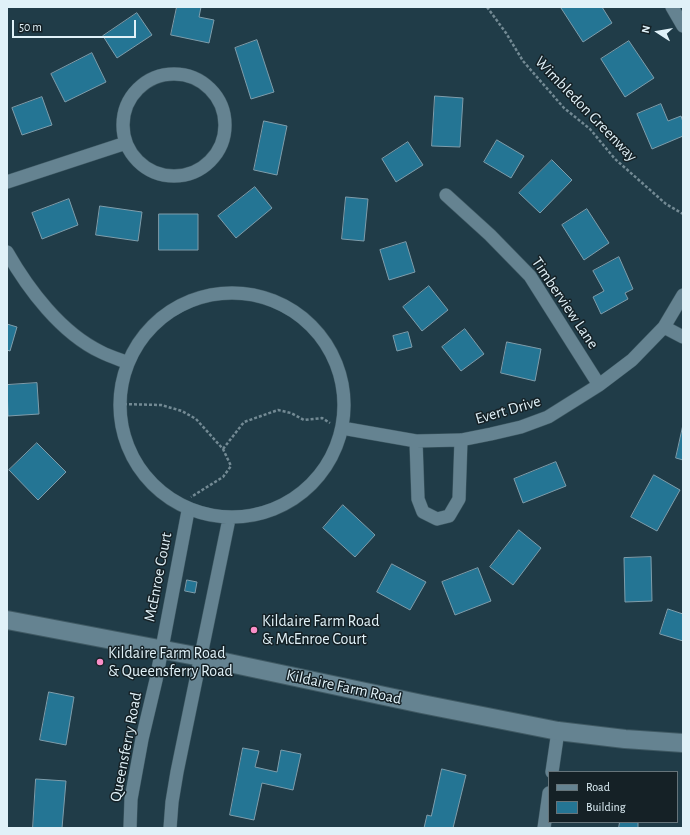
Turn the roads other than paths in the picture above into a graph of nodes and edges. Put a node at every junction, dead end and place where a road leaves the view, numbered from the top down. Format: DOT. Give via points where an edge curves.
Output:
graph roads {
  1 [pos="672,7"];
  2 [pos="683,26"];
  3 [pos="126,143"];
  4 [pos="7,182"];
  5 [pos="446,195"];
  6 [pos="7,252"];
  7 [pos="683,295"];
  8 [pos="664,327"];
  9 [pos="683,337"];
  10 [pos="126,362"];
  11 [pos="599,385"];
  12 [pos="342,428"];
  13 [pos="461,440"];
  14 [pos="416,441"];
  15 [pos="188,511"];
  16 [pos="229,519"];
  17 [pos="7,620"];
  18 [pos="161,649"];
  19 [pos="201,657"];
  20 [pos="558,731"];
  21 [pos="683,743"];
  22 [pos="552,771"];
  23 [pos="548,800"];
  24 [pos="130,828"];
  25 [pos="170,828"];
  26 [pos="544,828"];
  1 -- 2 [label="street"];
  3 -- 3 [label="street" via="123,126 126,108 134,93 148,81 164,75 182,75 199,80 213,92 222,107 225,123 223,139 217,153 206,166 192,173 176,177 160,175 146,168 134,157"];
  3 -- 4 [label="street"];
  5 -- 11 [label="street, Timberview Lane" via="530,276"];
  6 -- 10 [label="street" via="28,285 64,326 81,341"];
  7 -- 8 [label="street, Evert Drive"];
  8 -- 9 [label="street"];
  8 -- 11 [label="street, Evert Drive" via="632,360"];
  10 -- 12 [label="street" via="144,332 159,318 178,306 203,296 226,294 251,295 274,301 294,311 312,326 334,357 344,394"];
  10 -- 15 [label="street" via="119,404 124,435 132,457 153,487"];
  11 -- 13 [label="street, Evert Drive" via="548,417 521,427"];
  12 -- 14 [label="street, Evert Drive"];
  12 -- 16 [label="street" via="329,462 301,494 285,505 266,513"];
  13 -- 14 [label="street, Evert Drive"];
  13 -- 14 [label="street" via="459,498 448,516 437,519 424,512 418,499"];
  15 -- 16 [label="street"];
  15 -- 18 [label="street, McEnroe Court"];
  16 -- 19 [label="street"];
  17 -- 18 [label="main road, Kildaire Farm Road"];
  18 -- 19 [label="main road, Kildaire Farm Road"];
  18 -- 24 [label="street, Queensferry Road" via="131,799"];
  19 -- 20 [label="main road, Kildaire Farm Road"];
  19 -- 25 [label="street" via="177,772"];
  20 -- 21 [label="main road, Kildaire Farm Road"];
  20 -- 22 [label="street"];
  23 -- 26 [label="street"];
}
